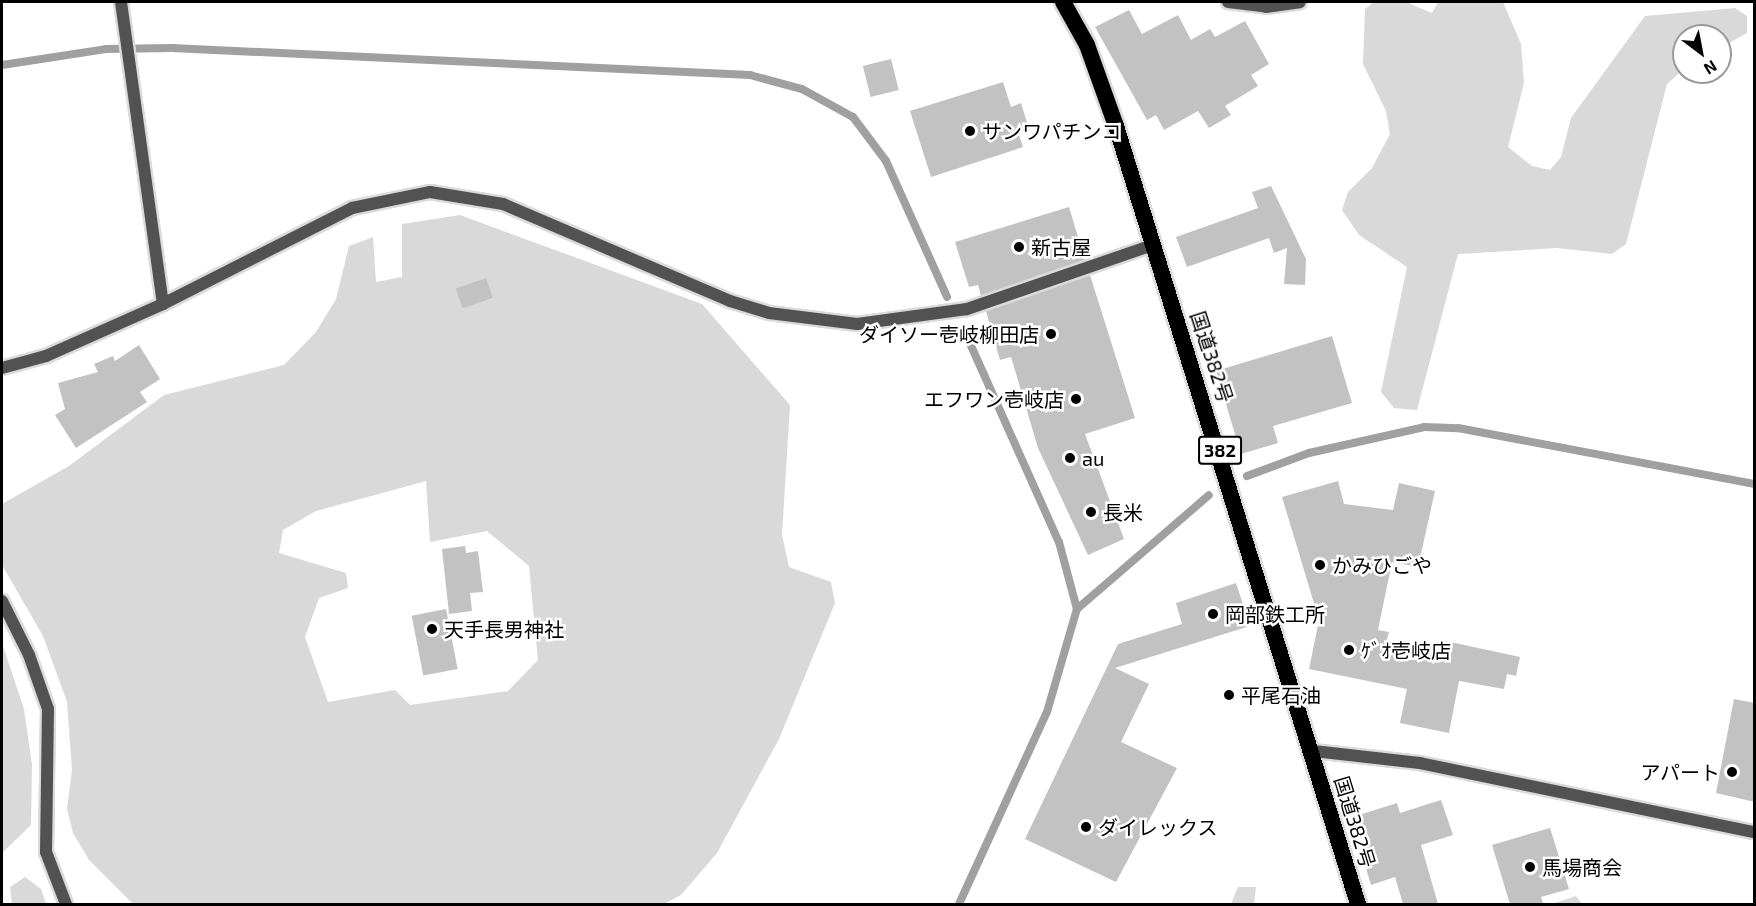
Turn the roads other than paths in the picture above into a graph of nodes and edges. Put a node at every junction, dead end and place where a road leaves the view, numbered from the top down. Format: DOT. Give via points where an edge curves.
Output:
graph roads {
  1 [pos="121,2"];
  2 [pos="1063,2"];
  3 [pos="1228,2"];
  4 [pos="1300,2"];
  5 [pos="1153,245"];
  6 [pos="163,304"];
  7 [pos="2,368"];
  8 [pos="2,601"];
  9 [pos="1313,751"];
  10 [pos="1755,832"];
  11 [pos="66,904"];
  12 [pos="1358,904"];
  1 -- 6 [label="street"];
  2 -- 5 [label="highway, 国道382号 / 382" via="1107,98"];
  3 -- 4 [label="street" via="1266,7"];
  5 -- 6 [label="street" via="967,309 857,324 740,304 503,204 430,192 352,208"];
  5 -- 9 [label="highway, 国道382号 / 382"];
  6 -- 7 [label="street" via="46,356"];
  8 -- 11 [label="street" via="29,655 48,709 46,852"];
  9 -- 10 [label="street" via="1420,763"];
  9 -- 12 [label="highway, 国道382号 / 382"];
}
